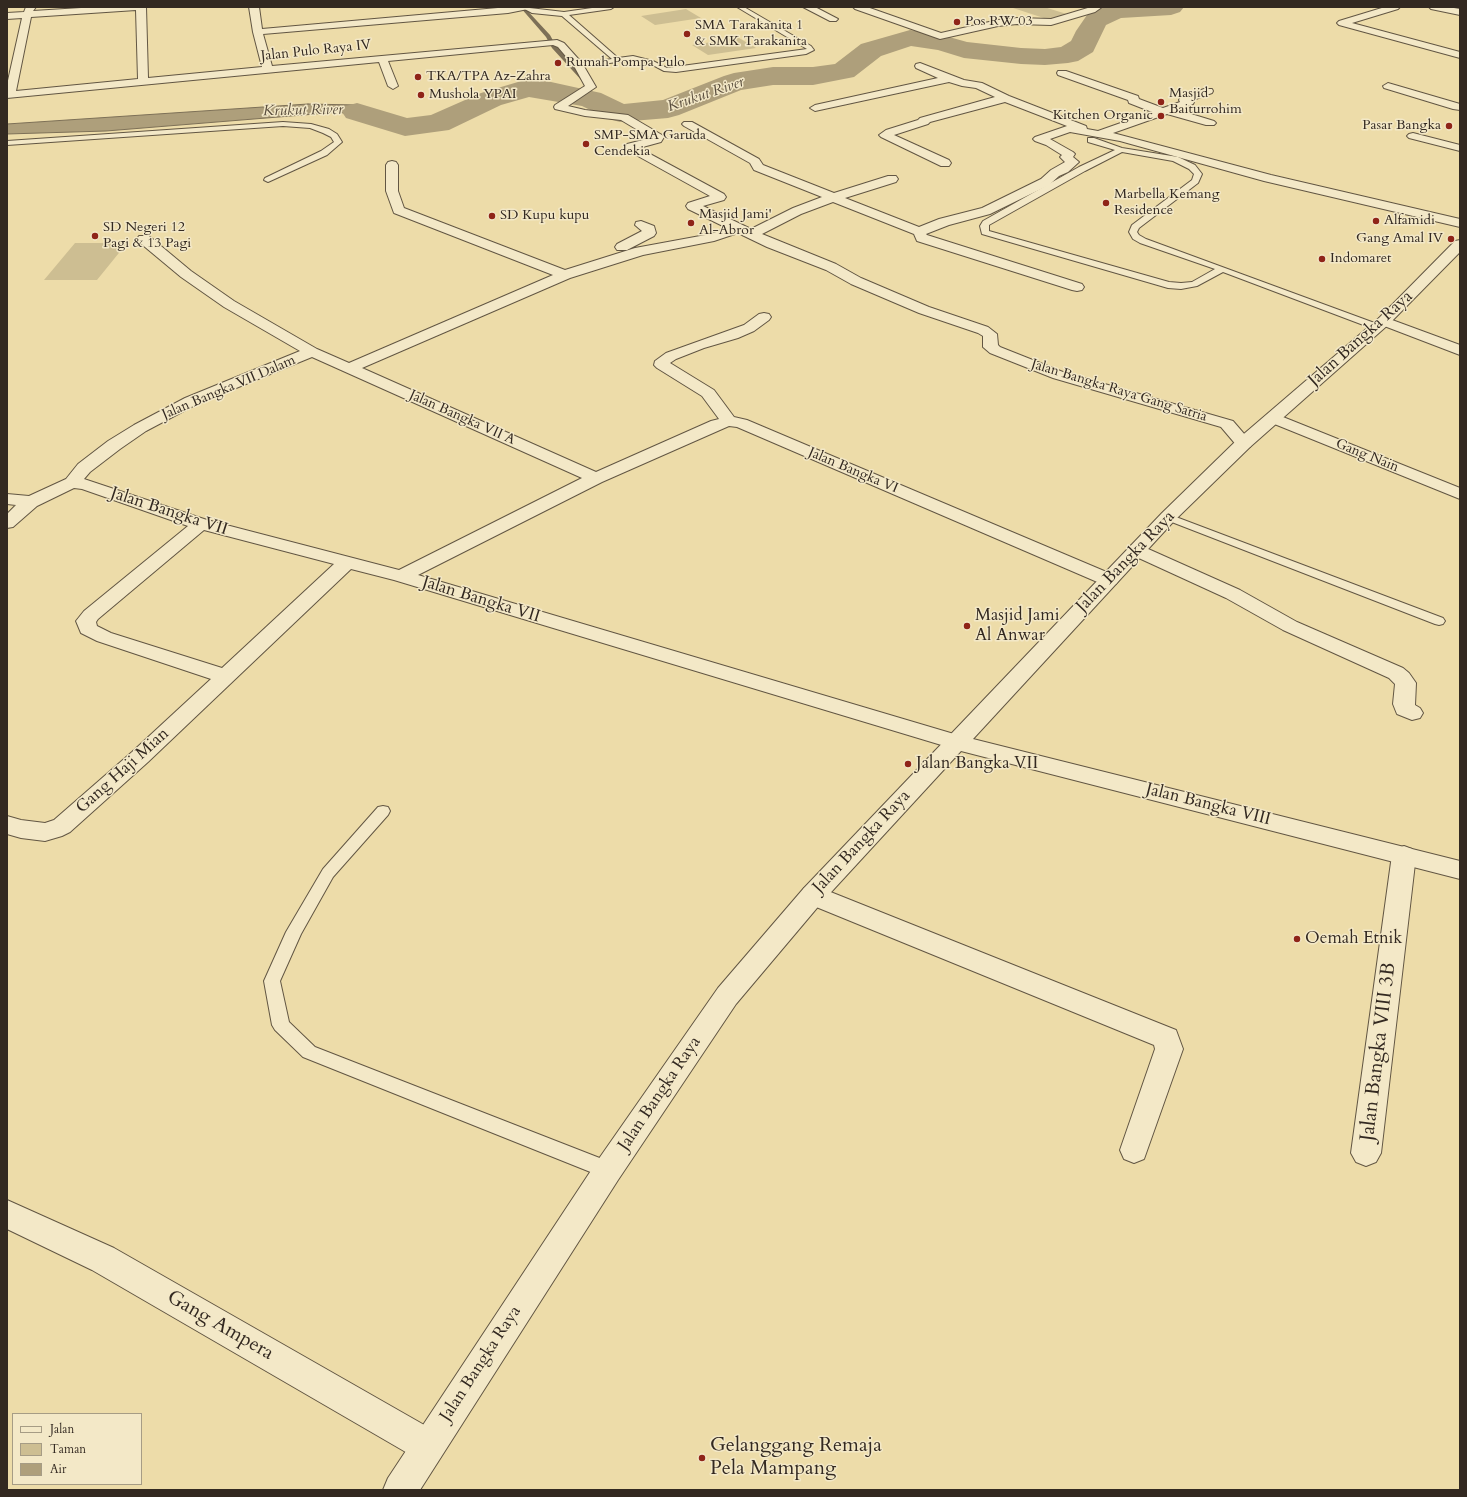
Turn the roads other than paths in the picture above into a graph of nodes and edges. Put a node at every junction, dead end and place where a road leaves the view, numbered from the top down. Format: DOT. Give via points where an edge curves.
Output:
graph roads {
  1 [pos="136,7"];
  2 [pos="141,7"];
  3 [pos="254,7"];
  4 [pos="524,7"];
  5 [pos="612,7"];
  6 [pos="740,7"];
  7 [pos="808,7"];
  8 [pos="858,7"];
  9 [pos="1097,7"];
  10 [pos="1395,7"];
  11 [pos="1434,7"];
  12 [pos="1054,9"];
  13 [pos="29,11"];
  14 [pos="1022,12"];
  15 [pos="1460,12"];
  16 [pos="564,14"];
  17 [pos="7,16"];
  18 [pos="1075,16"];
  19 [pos="833,19"];
  20 [pos="1051,22"];
  21 [pos="258,32"];
  22 [pos="1460,55"];
  23 [pos="382,58"];
  24 [pos="616,60"];
  25 [pos="578,65"];
  26 [pos="920,66"];
  27 [pos="268,69"];
  28 [pos="1062,73"];
  29 [pos="948,79"];
  30 [pos="143,82"];
  31 [pos="393,86"];
  32 [pos="1388,86"];
  33 [pos="1208,91"];
  34 [pos="9,95"];
  35 [pos="1005,98"];
  36 [pos="1459,107"];
  37 [pos="816,108"];
  38 [pos="1164,111"];
  39 [pos="1210,123"];
  40 [pos="688,124"];
  41 [pos="1413,136"];
  42 [pos="1096,137"];
  43 [pos="7,143"];
  44 [pos="1460,148"];
  45 [pos="1121,150"];
  46 [pos="945,163"];
  47 [pos="392,165"];
  48 [pos="892,179"];
  49 [pos="268,180"];
  50 [pos="834,197"];
  51 [pos="1460,223"];
  52 [pos="641,225"];
  53 [pos="745,231"];
  54 [pos="919,232"];
  55 [pos="144,239"];
  56 [pos="1460,244"];
  57 [pos="615,259"];
  58 [pos="1222,269"];
  59 [pos="565,275"];
  60 [pos="1077,287"];
  61 [pos="764,317"];
  62 [pos="1380,324"];
  63 [pos="1460,350"];
  64 [pos="312,352"];
  65 [pos="350,368"];
  66 [pos="1273,418"];
  67 [pos="729,421"];
  68 [pos="1244,443"];
  69 [pos="596,478"];
  70 [pos="72,483"];
  71 [pos="1460,494"];
  72 [pos="7,499"];
  73 [pos="31,502"];
  74 [pos="1168,517"];
  75 [pos="7,523"];
  76 [pos="200,524"];
  77 [pos="1137,550"];
  78 [pos="347,562"];
  79 [pos="401,576"];
  80 [pos="1109,580"];
  81 [pos="1439,621"];
  82 [pos="225,676"];
  83 [pos="1412,713"];
  84 [pos="956,742"];
  85 [pos="383,811"];
  86 [pos="7,825"];
  87 [pos="1404,855"];
  88 [pos="1460,870"];
  89 [pos="813,895"];
  90 [pos="1134,1150"];
  91 [pos="1366,1153"];
  92 [pos="608,1170"];
  93 [pos="7,1214"];
  94 [pos="428,1446"];
  95 [pos="400,1490"];
  1 -- 13 [label="street"];
  2 -- 30 [label="street"];
  3 -- 21 [label="street"];
  4 -- 16 [label="lane" via="532,11"];
  4 -- 21 [label="street"];
  5 -- 16 [label="lane"];
  6 -- 24 [label="lane" via="809,47 810,50 676,70 666,70 643,59"];
  7 -- 19 [label="street"];
  8 -- 20 [label="street" via="940,36 998,23"];
  9 -- 18 [label="street"];
  10 -- 22 [label="street" via="1342,23"];
  11 -- 15 [label="street"];
  12 -- 18 [label="street"];
  13 -- 17 [label="street"];
  13 -- 34 [label="street"];
  14 -- 20 [label="street"];
  16 -- 24 [label="lane"];
  18 -- 20 [label="street"];
  21 -- 27 [label="street"];
  23 -- 25 [label="street, Jalan Pulo Raya IV" via="554,42 561,45"];
  23 -- 27 [label="street, Jalan Pulo Raya IV"];
  23 -- 31 [label="street"];
  24 -- 25 [label="lane"];
  25 -- 53 [label="street, Jalan Pulo Raya IV" via="591,87 559,106 584,113 628,118 658,137 657,140 631,148 720,197 692,206"];
  26 -- 29 [label="street"];
  27 -- 30 [label="street, Jalan Pulo Raya IV"];
  28 -- 38 [label="street"];
  29 -- 35 [label="street" via="973,84"];
  29 -- 37 [label="street"];
  30 -- 34 [label="street, Jalan Pulo Raya IV"];
  32 -- 36 [label="street"];
  33 -- 38 [label="street"];
  35 -- 42 [label="street" via="1085,129"];
  35 -- 46 [label="street" via="924,120 885,135"];
  38 -- 39 [label="street"];
  38 -- 42 [label="street"];
  40 -- 50 [label="street" via="755,161 758,167"];
  41 -- 44 [label="street"];
  42 -- 45 [label="lane"];
  42 -- 51 [label="street"];
  42 -- 54 [label="street" via="1069,129 1039,139 1065,151 1069,154 1066,157 1073,162 1045,182 986,211 944,222"];
  43 -- 49 [label="lane" via="283,124 311,126 334,136 338,142 324,153"];
  45 -- 58 [label="lane" via="1175,159 1192,167 1198,174 1195,181 1135,227 1133,232 1136,237"];
  45 -- 58 [label="lane" via="986,223 985,232 1168,285 1194,284"];
  47 -- 59 [label="street" via="392,191 398,210"];
  48 -- 50 [label="street"];
  50 -- 53 [label="street"];
  50 -- 54 [label="street"];
  52 -- 57 [label="street" via="649,229 650,233 623,246"];
  53 -- 57 [label="street" via="640,251"];
  53 -- 68 [label="street, Jalan Bangka Raya Gang Satria" via="924,310 983,330 990,334 991,347 995,350 1058,375 1227,424"];
  54 -- 60 [label="street" via="922,238"];
  55 -- 64 [label="street, Jalan Bangka VII A" via="186,274 229,304"];
  56 -- 62 [label="street, Jalan Bangka Raya"];
  57 -- 59 [label="street"];
  58 -- 62 [label="lane"];
  59 -- 65 [label="street"];
  61 -- 67 [label="street" via="749,328 671,356 663,362 662,365 708,393"];
  62 -- 63 [label="street"];
  62 -- 66 [label="street, Jalan Bangka Raya"];
  64 -- 65 [label="street, Jalan Bangka VII A"];
  64 -- 70 [label="street, Jalan Bangka VII Dalam" via="191,401 140,428 84,468"];
  65 -- 69 [label="street, Jalan Bangka VII A"];
  66 -- 68 [label="street, Jalan Bangka Raya"];
  66 -- 71 [label="street, Gang Nain"];
  67 -- 69 [label="street"];
  67 -- 80 [label="street, Jalan Bangka VI" via="741,423"];
  68 -- 74 [label="street, Jalan Bangka Raya"];
  69 -- 79 [label="street"];
  70 -- 73 [label="street"];
  70 -- 76 [label="street, Jalan Bangka VII" via="84,484"];
  72 -- 73 [label="street"];
  73 -- 75 [label="street"];
  74 -- 77 [label="street, Jalan Bangka Raya"];
  74 -- 81 [label="lane"];
  76 -- 78 [label="street, Jalan Bangka VII"];
  76 -- 82 [label="street" via="86,621 88,629 104,637"];
  77 -- 80 [label="street, Jalan Bangka Raya"];
  77 -- 83 [label="street" via="1233,594 1290,626 1396,673 1406,683 1404,704 1405,709"];
  78 -- 79 [label="street, Jalan Bangka VII"];
  78 -- 82 [label="street, Gang Haji Mian"];
  79 -- 84 [label="street, Jalan Bangka VII"];
  80 -- 84 [label="street, Jalan Bangka Raya"];
  82 -- 86 [label="street, Gang Haji Mian" via="140,757 62,826 45,832"];
  84 -- 87 [label="street, Jalan Bangka VIII"];
  84 -- 89 [label="street, Jalan Bangka Raya"];
  85 -- 92 [label="lane" via="328,872 294,932 272,981 281,1025 309,1052"];
  87 -- 88 [label="street, Jalan Bangka VIII"];
  87 -- 91 [label="street, Jalan Bangka VIII 3B"];
  89 -- 90 [label="street" via="1166,1038 1169,1049"];
  89 -- 92 [label="street, Jalan Bangka Raya" via="727,996"];
  92 -- 94 [label="street, Jalan Bangka Raya"];
  93 -- 94 [label="street, Gang Ampera" via="103,1259"];
  94 -- 95 [label="street, Jalan Bangka Raya"];
}
